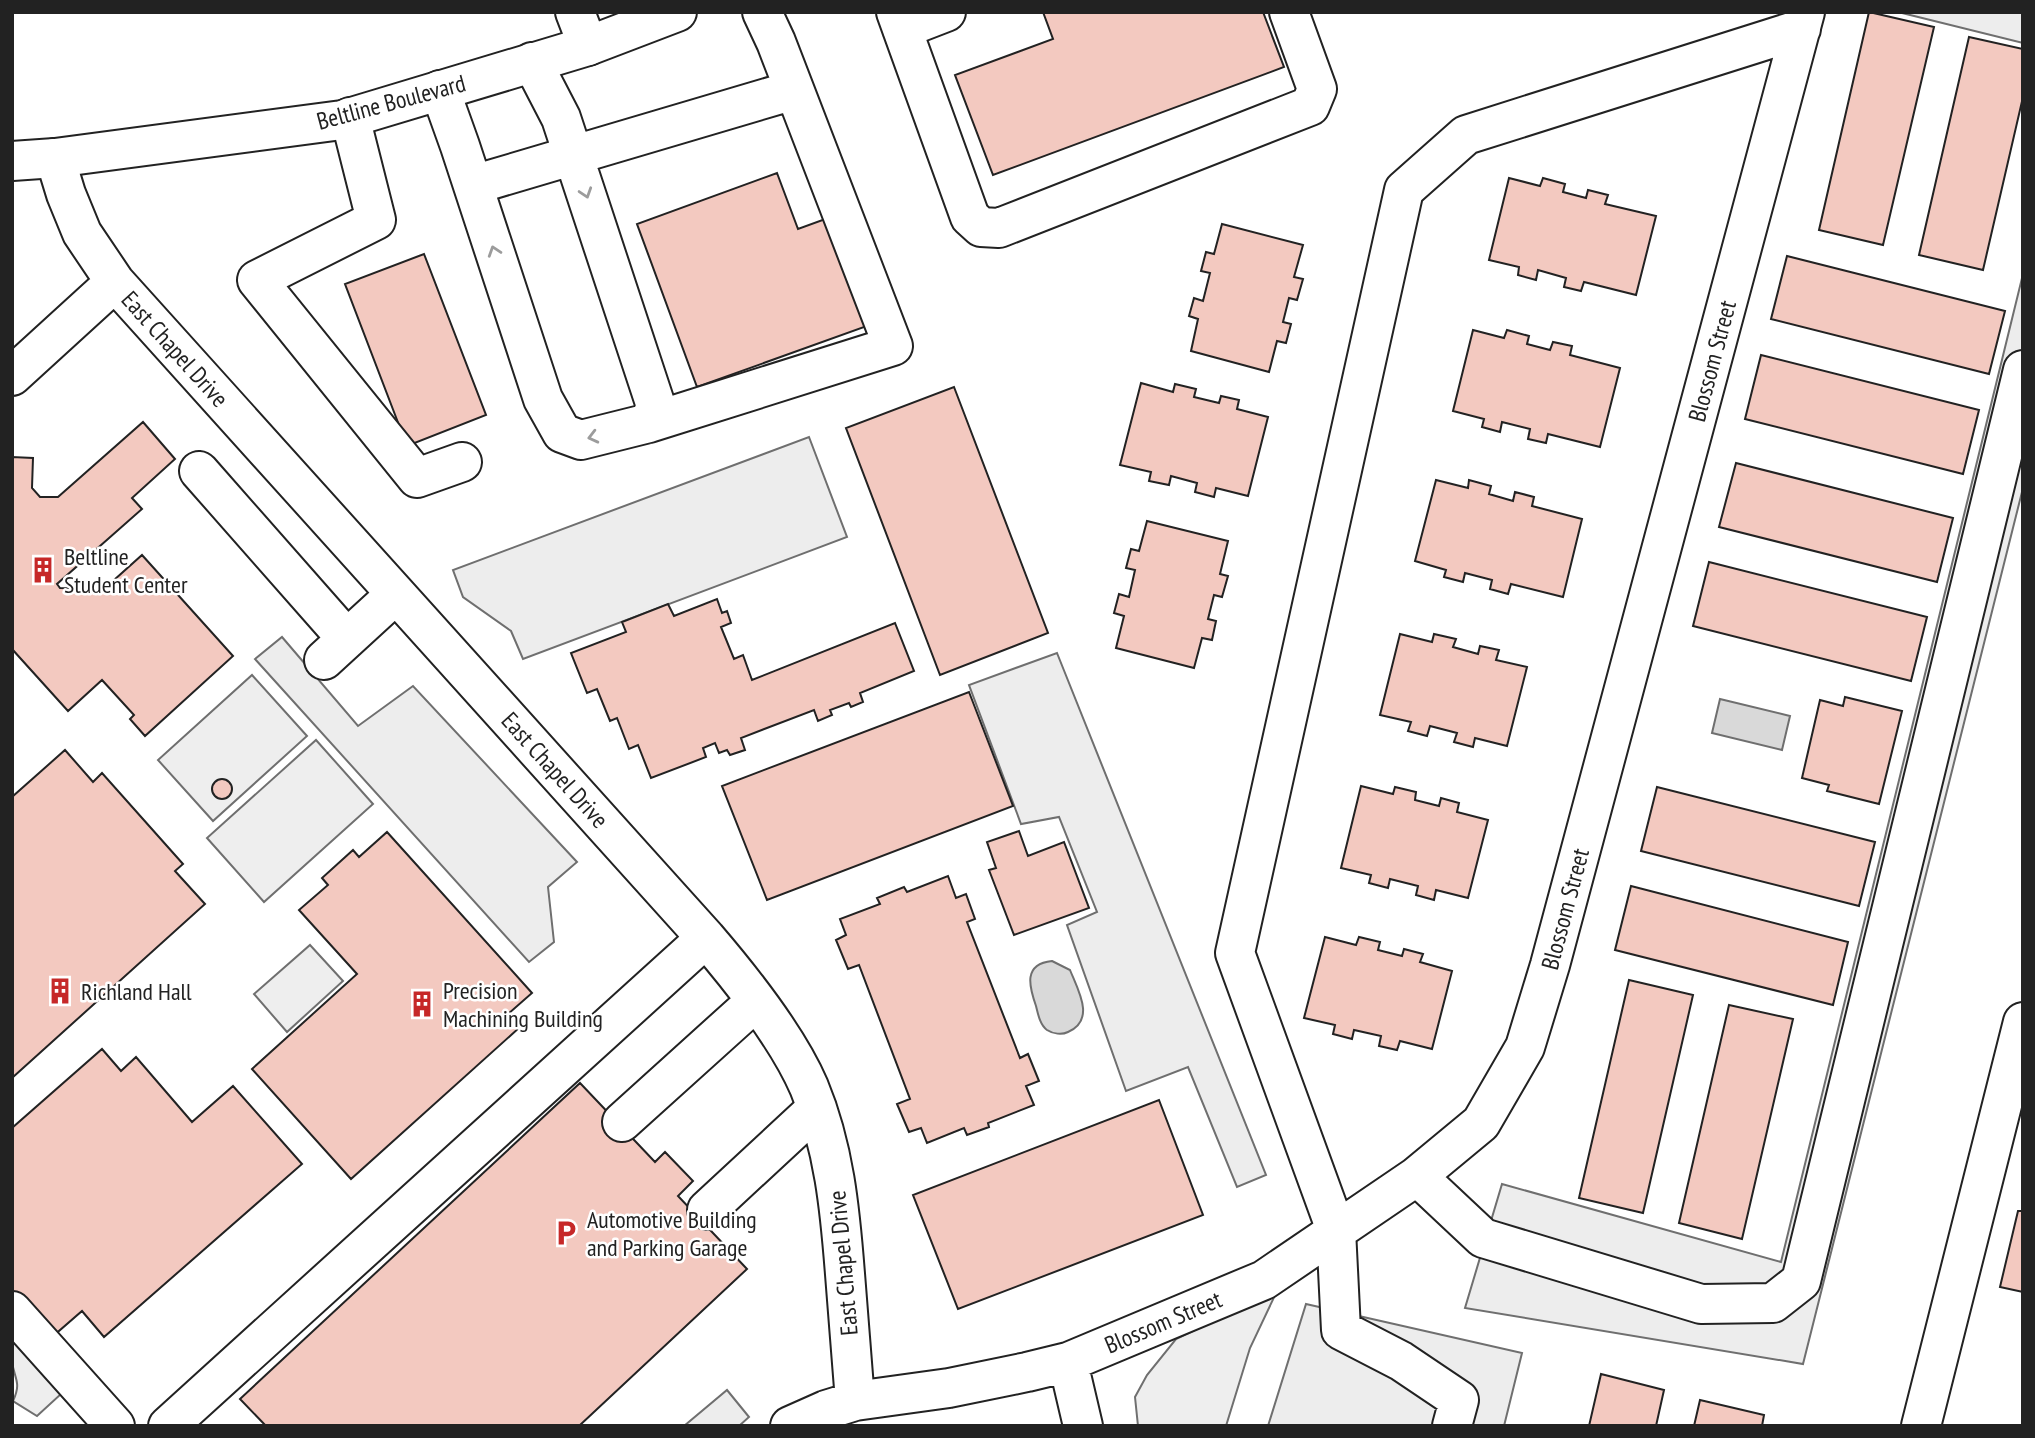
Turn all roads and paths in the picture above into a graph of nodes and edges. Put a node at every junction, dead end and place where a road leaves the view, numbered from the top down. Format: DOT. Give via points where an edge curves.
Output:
graph roads {
  1 [pos="677,12"];
  2 [pos="762,12"];
  3 [pos="946,12"];
  4 [pos="1289,12"];
  5 [pos="899,21"];
  6 [pos="1803,21"];
  7 [pos="582,29"];
  8 [pos="531,62"];
  9 [pos="440,90"];
  10 [pos="794,90"];
  11 [pos="350,117"];
  12 [pos="574,157"];
  13 [pos="55,158"];
  14 [pos="12,161"];
  15 [pos="473,185"];
  16 [pos="115,282"];
  17 [pos="2023,370"];
  18 [pos="12,376"];
  19 [pos="649,423"];
  20 [pos="462,462"];
  21 [pos="199,471"];
  22 [pos="396,594"];
  23 [pos="706,938"];
  24 [pos="756,1001"];
  25 [pos="2023,1022"];
  26 [pos="817,1108"];
  27 [pos="622,1122"];
  28 [pos="1417,1175"];
  29 [pos="707,1210"];
  30 [pos="1336,1230"];
  31 [pos="12,1311"];
  32 [pos="1068,1362"];
  33 [pos="856,1401"];
  34 [pos="114,1426"];
  35 [pos="168,1426"];
  36 [pos="790,1426"];
  37 [pos="1083,1426"];
  38 [pos="1452,1426"];
  39 [pos="1920,1426"];
  1 -- 7 [label="street, Beltline Boulevard"];
  2 -- 10 [label="street"];
  3 -- 5 [label="street"];
  4 -- 5 [label="street" via="1317,89 1310,106 999,228 981,228 970,218"];
  6 -- 28 [label="street, Blossom Street" via="1524,1047 1481,1123"];
  6 -- 30 [label="street" via="1466,135 1404,190 1235,953"];
  7 -- 8 [label="street, Beltline Boulevard"];
  8 -- 9 [label="street, Beltline Boulevard"];
  8 -- 12 [label="street" via="561,118"];
  9 -- 11 [label="street, Beltline Boulevard"];
  9 -- 15 [label="street"];
  10 -- 12 [label="street"];
  10 -- 19 [label="street" via="893,346"];
  11 -- 13 [label="street, Beltline Boulevard"];
  11 -- 20 [label="street" via="376,220 257,280 416,478"];
  12 -- 15 [label="street"];
  12 -- 19 [label="street, one-way" via="656,406"];
  13 -- 14 [label="street, Beltline Boulevard"];
  13 -- 16 [label="street, East Chapel Drive" via="82,233"];
  19 -- 15 [label="street, one-way" via="581,440 562,433 543,399"];
  16 -- 18 [label="street"];
  16 -- 22 [label="street, East Chapel Drive"];
  17 -- 28 [label="street" via="1801,1281 1773,1303 1700,1304 1483,1238"];
  21 -- 22 [label="street" via="336,650"];
  22 -- 23 [label="street, East Chapel Drive"];
  23 -- 24 [label="street, East Chapel Drive"];
  23 -- 35 [label="street"];
  24 -- 26 [label="street, East Chapel Drive" via="808,1084"];
  24 -- 27 [label="street"];
  25 -- 39 [label="street"];
  26 -- 29 [label="street"];
  26 -- 33 [label="street, East Chapel Drive" via="839,1207"];
  28 -- 30 [label="street, Blossom Street"];
  30 -- 32 [label="street, Blossom Street" via="1264,1280"];
  30 -- 38 [label="street" via="1341,1330 1401,1361 1459,1400"];
  31 -- 34 [label="street"];
  32 -- 33 [label="street, Blossom Street" via="949,1388"];
  32 -- 37 [label="street"];
  33 -- 36 [label="street"];
}
